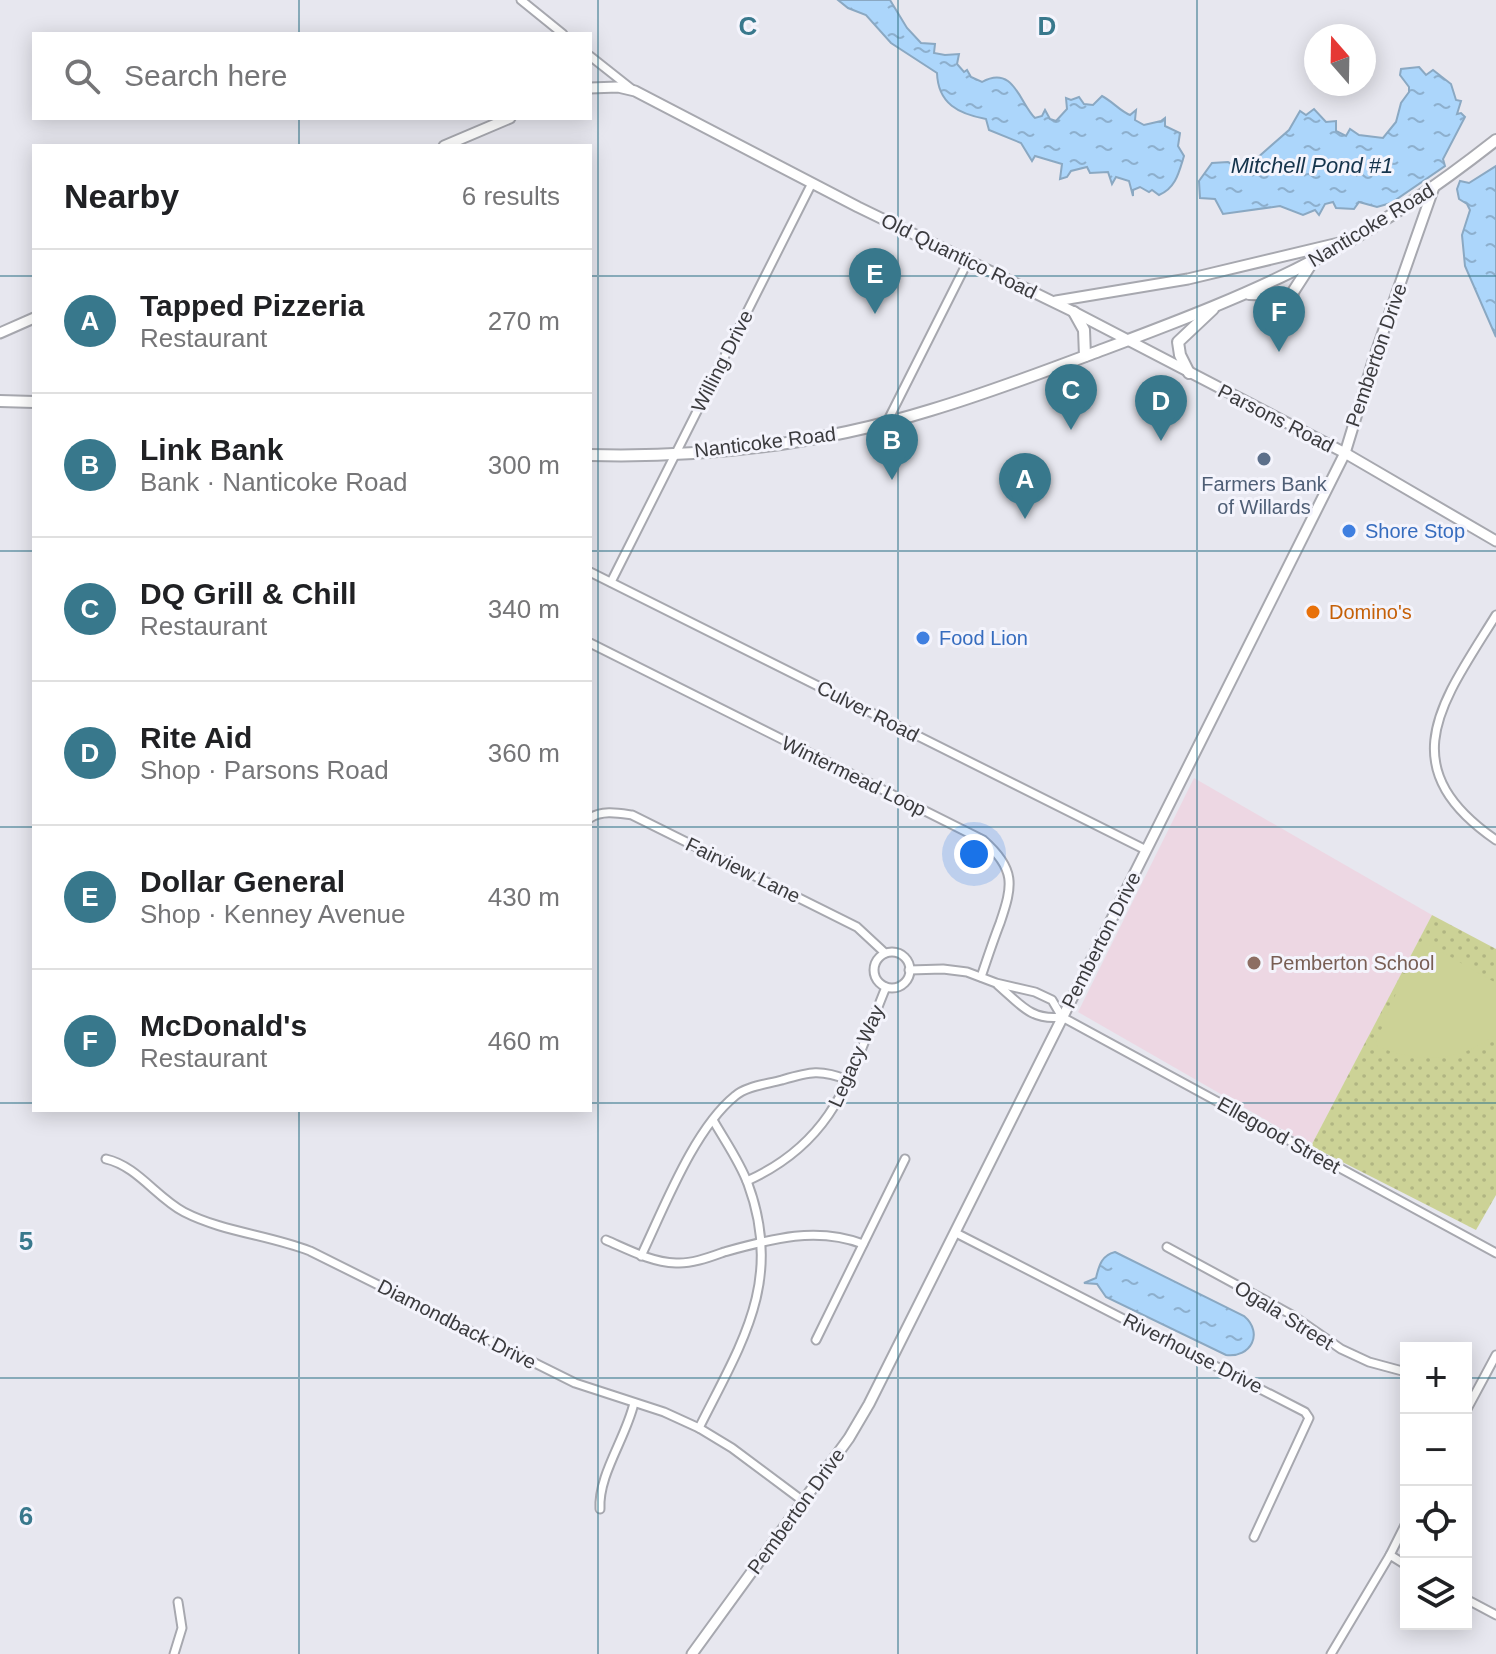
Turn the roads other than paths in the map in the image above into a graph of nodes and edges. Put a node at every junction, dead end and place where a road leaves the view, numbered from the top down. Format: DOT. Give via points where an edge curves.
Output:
graph roads {
  1 [pos="521,0"];
  2 [pos="561,32"];
  3 [pos="592,58"];
  4 [pos="592,88"];
  5 [pos="635,91"];
  6 [pos="505,120"];
  7 [pos="1496,140"];
  8 [pos="449,144"];
  9 [pos="812,183"];
  10 [pos="1434,187"];
  11 [pos="1351,240"];
  12 [pos="1317,259"];
  13 [pos="968,261"];
  14 [pos="1240,295"];
  15 [pos="1053,302"];
  16 [pos="1217,304"];
  17 [pos="1074,312"];
  18 [pos="32,319"];
  19 [pos="0,333"];
  20 [pos="1129,340"];
  21 [pos="1085,356"];
  22 [pos="1189,373"];
  23 [pos="0,401"];
  24 [pos="32,402"];
  25 [pos="887,422"];
  26 [pos="675,453"];
  27 [pos="1345,453"];
  28 [pos="592,455"];
  29 [pos="1496,541"];
  30 [pos="592,573"];
  31 [pos="611,582"];
  32 [pos="1496,615"];
  33 [pos="592,644"];
  34 [pos="592,817"];
  35 [pos="1496,840"];
  36 [pos="1146,850"];
  37 [pos="885,953"];
  38 [pos="909,970"];
  39 [pos="981,977"];
  40 [pos="996,983"];
  41 [pos="886,987"];
  42 [pos="1062,1017"];
  43 [pos="848,1080"];
  44 [pos="713,1120"];
  45 [pos="106,1159"];
  46 [pos="905,1159"];
  47 [pos="747,1181"];
  48 [pos="956,1233"];
  49 [pos="606,1240"];
  50 [pos="761,1242"];
  51 [pos="863,1244"];
  52 [pos="1167,1247"];
  53 [pos="1496,1253"];
  54 [pos="641,1256"];
  55 [pos="816,1340"];
  56 [pos="1496,1355"];
  57 [pos="1400,1370"];
  58 [pos="1472,1397"];
  59 [pos="634,1403"];
  60 [pos="699,1428"];
  61 [pos="803,1501"];
  62 [pos="600,1509"];
  63 [pos="1400,1535"];
  64 [pos="1254,1537"];
  65 [pos="1390,1555"];
  66 [pos="1400,1561"];
  67 [pos="178,1602"];
  68 [pos="1472,1602"];
  69 [pos="1496,1615"];
  70 [pos="174,1654"];
  71 [pos="692,1654"];
  72 [pos="1331,1654"];
  1 -- 2 [label="street"];
  3 -- 5 [label="street"];
  4 -- 5 [label="street, Old Quantico Road"];
  5 -- 9 [label="street, Old Quantico Road"];
  6 -- 8 [label="street"];
  7 -- 10 [label="main road, Nanticoke Road"];
  9 -- 13 [label="street, Old Quantico Road"];
  9 -- 26 [label="street, Willing Drive"];
  10 -- 11 [label="main road, Nanticoke Road"];
  10 -- 27 [label="street, Pemberton Drive"];
  11 -- 12 [label="main road, Nanticoke Road"];
  11 -- 15 [label="street, Old Quantico Road" via="1127,291"];
  12 -- 14 [label="main road, Nanticoke Road"];
  12 -- 14 [label="main road" via="1306,269 1292,302 1267,293"];
  13 -- 15 [label="street, Old Quantico Road"];
  13 -- 25 [label="street"];
  14 -- 16 [label="main road, Nanticoke Road"];
  15 -- 17 [label="street, Parsons Road"];
  16 -- 20 [label="main road, Nanticoke Road"];
  16 -- 22 [label="main road" via="1178,342"];
  17 -- 20 [label="street, Parsons Road"];
  17 -- 21 [label="main road" via="1084,330"];
  18 -- 19 [label="street"];
  20 -- 21 [label="main road, Nanticoke Road"];
  20 -- 22 [label="street, Parsons Road"];
  21 -- 25 [label="main road, Nanticoke Road"];
  22 -- 27 [label="street, Parsons Road"];
  23 -- 24 [label="main road"];
  25 -- 26 [label="main road, Nanticoke Road" via="789,443"];
  26 -- 28 [label="main road, Nanticoke Road"];
  26 -- 31 [label="street, Willing Drive"];
  27 -- 29 [label="street, Parsons Road"];
  27 -- 36 [label="street, Pemberton Drive"];
  30 -- 31 [label="street, Culver Road"];
  31 -- 36 [label="street, Culver Road"];
  32 -- 35 [label="street" via="1443,706 1434,751 1446,793 1462,814"];
  33 -- 39 [label="street, Wintermead Loop" via="983,840 999,854 1010,893"];
  34 -- 37 [label="street, Fairview Lane" via="632,815 857,927"];
  36 -- 42 [label="street, Pemberton Drive"];
  37 -- 38 [label="street" via="903,956"];
  37 -- 41 [label="street" via="874,971"];
  38 -- 39 [label="street" via="943,969"];
  38 -- 41 [label="street" via="902,984"];
  39 -- 40 [label="street"];
  40 -- 42 [label="street" via="1035,1015"];
  40 -- 42 [label="street" via="1041,994 1052,1000"];
  41 -- 43 [label="street, Legacy Way"];
  42 -- 48 [label="street, Pemberton Drive"];
  42 -- 53 [label="street, Ellegood Street"];
  43 -- 44 [label="street" via="813,1071 764,1085 737,1093"];
  43 -- 47 [label="street, Legacy Way" via="810,1140"];
  44 -- 47 [label="street"];
  44 -- 54 [label="street"];
  45 -- 59 [label="street, Diamondback Drive" via="126,1167 185,1212 310,1251 575,1383"];
  46 -- 51 [label="street"];
  47 -- 50 [label="street"];
  48 -- 61 [label="street, Pemberton Drive" via="867,1408"];
  48 -- 64 [label="street, Riverhouse Drive" via="1305,1412 1309,1418"];
  49 -- 54 [label="street"];
  50 -- 51 [label="street" via="818,1233"];
  50 -- 54 [label="street" via="681,1264"];
  50 -- 60 [label="street" via="751,1322"];
  51 -- 55 [label="street"];
  52 -- 57 [label="street, Ogala Street" via="1292,1315 1341,1349"];
  56 -- 58 [label="street"];
  59 -- 60 [label="street, Diamondback Drive"];
  59 -- 62 [label="street" via="601,1485"];
  60 -- 61 [label="street, Diamondback Drive"];
  61 -- 71 [label="street, Pemberton Drive"];
  63 -- 65 [label="street"];
  65 -- 66 [label="street"];
  65 -- 72 [label="street"];
  67 -- 70 [label="street" via="182,1628"];
  68 -- 69 [label="street"];
}
